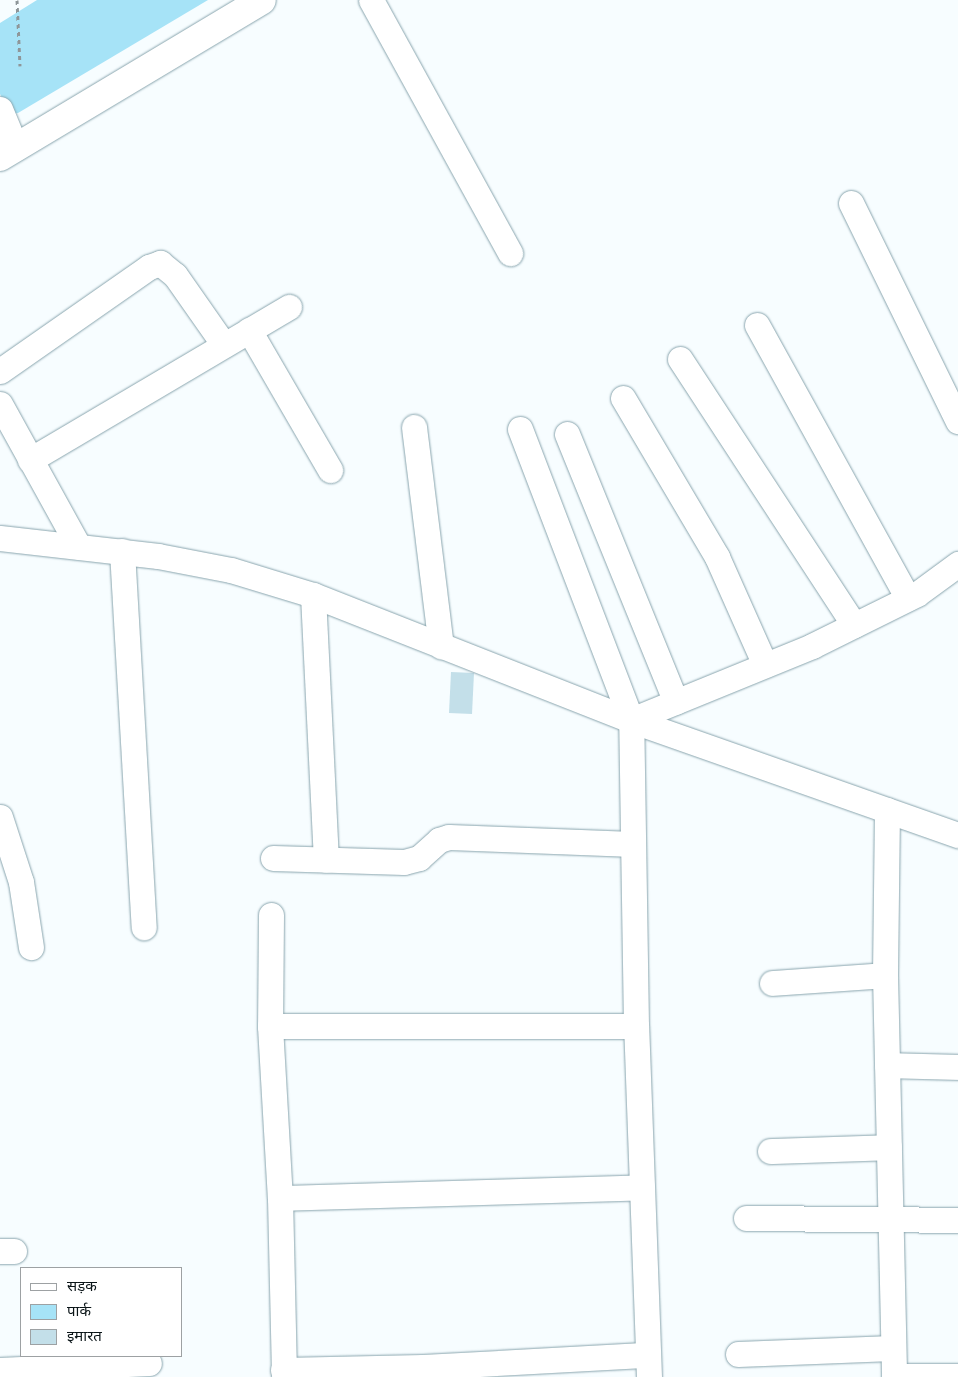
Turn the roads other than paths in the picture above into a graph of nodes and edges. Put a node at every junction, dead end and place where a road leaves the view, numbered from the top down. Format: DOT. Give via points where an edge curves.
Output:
graph roads {
  1 [pos="262,0"];
  2 [pos="371,0"];
  3 [pos="0,109"];
  4 [pos="8,152"];
  5 [pos="851,202"];
  6 [pos="510,253"];
  7 [pos="289,306"];
  8 [pos="757,325"];
  9 [pos="249,330"];
  10 [pos="224,345"];
  11 [pos="680,359"];
  12 [pos="0,371"];
  13 [pos="623,398"];
  14 [pos="0,404"];
  15 [pos="958,421"];
  16 [pos="414,427"];
  17 [pos="520,429"];
  18 [pos="567,434"];
  19 [pos="30,460"];
  20 [pos="330,470"];
  21 [pos="0,538"];
  22 [pos="78,547"];
  23 [pos="122,551"];
  24 [pos="958,564"];
  25 [pos="313,595"];
  26 [pos="908,598"];
  27 [pos="854,625"];
  28 [pos="441,646"];
  29 [pos="765,665"];
  30 [pos="676,702"];
  31 [pos="631,720"];
  32 [pos="887,810"];
  33 [pos="0,817"];
  34 [pos="958,835"];
  35 [pos="633,844"];
  36 [pos="273,858"];
  37 [pos="326,860"];
  38 [pos="271,915"];
  39 [pos="144,928"];
  40 [pos="32,947"];
  41 [pos="885,975"];
  42 [pos="772,983"];
  43 [pos="270,1026"];
  44 [pos="636,1026"];
  45 [pos="887,1065"];
  46 [pos="958,1068"];
  47 [pos="889,1147"];
  48 [pos="770,1151"];
  49 [pos="642,1187"];
  50 [pos="280,1198"];
  51 [pos="890,1217"];
  52 [pos="746,1218"];
  53 [pos="958,1220"];
  54 [pos="892,1348"];
  55 [pos="738,1354"];
  56 [pos="149,1363"];
  57 [pos="648,1366"];
  58 [pos="0,1370"];
  59 [pos="423,1372"];
  60 [pos="283,1374"];
  61 [pos="894,1376"];
  62 [pos="958,1376"];
  1 -- 4 [label="main road"];
  2 -- 6 [label="street"];
  3 -- 4 [label="street"];
  5 -- 15 [label="street"];
  7 -- 9 [label="street"];
  8 -- 26 [label="street"];
  9 -- 10 [label="street"];
  9 -- 20 [label="street"];
  10 -- 12 [label="street" via="175,275 160,263 149,267"];
  10 -- 19 [label="street"];
  11 -- 27 [label="street"];
  13 -- 29 [label="street" via="717,557"];
  14 -- 19 [label="street"];
  16 -- 28 [label="street"];
  17 -- 31 [label="street"];
  18 -- 30 [label="street"];
  19 -- 22 [label="street"];
  21 -- 22 [label="street"];
  22 -- 23 [label="street"];
  23 -- 25 [label="street" via="231,570"];
  23 -- 39 [label="street"];
  24 -- 26 [label="street"];
  25 -- 28 [label="street"];
  25 -- 37 [label="street"];
  26 -- 27 [label="street"];
  27 -- 29 [label="street"];
  28 -- 31 [label="street"];
  29 -- 30 [label="street"];
  30 -- 31 [label="street"];
  31 -- 32 [label="street"];
  31 -- 35 [label="street"];
  32 -- 34 [label="street"];
  32 -- 41 [label="street"];
  33 -- 40 [label="street" via="21,882"];
  35 -- 37 [label="street" via="449,837 439,840 419,858 404,862"];
  35 -- 44 [label="street"];
  36 -- 37 [label="street"];
  38 -- 43 [label="street"];
  41 -- 42 [label="street"];
  41 -- 45 [label="street"];
  43 -- 44 [label="street"];
  43 -- 50 [label="street"];
  44 -- 49 [label="street"];
  45 -- 46 [label="street"];
  45 -- 47 [label="street"];
  47 -- 48 [label="street"];
  47 -- 51 [label="street"];
  49 -- 50 [label="street"];
  49 -- 57 [label="street"];
  50 -- 60 [label="street"];
  51 -- 52 [label="street"];
  51 -- 53 [label="street"];
  51 -- 54 [label="street"];
  54 -- 55 [label="street"];
  54 -- 61 [label="street"];
  56 -- 58 [label="street"];
  57 -- 59 [label="street"];
  59 -- 60 [label="street"];
  61 -- 62 [label="street"];
}
